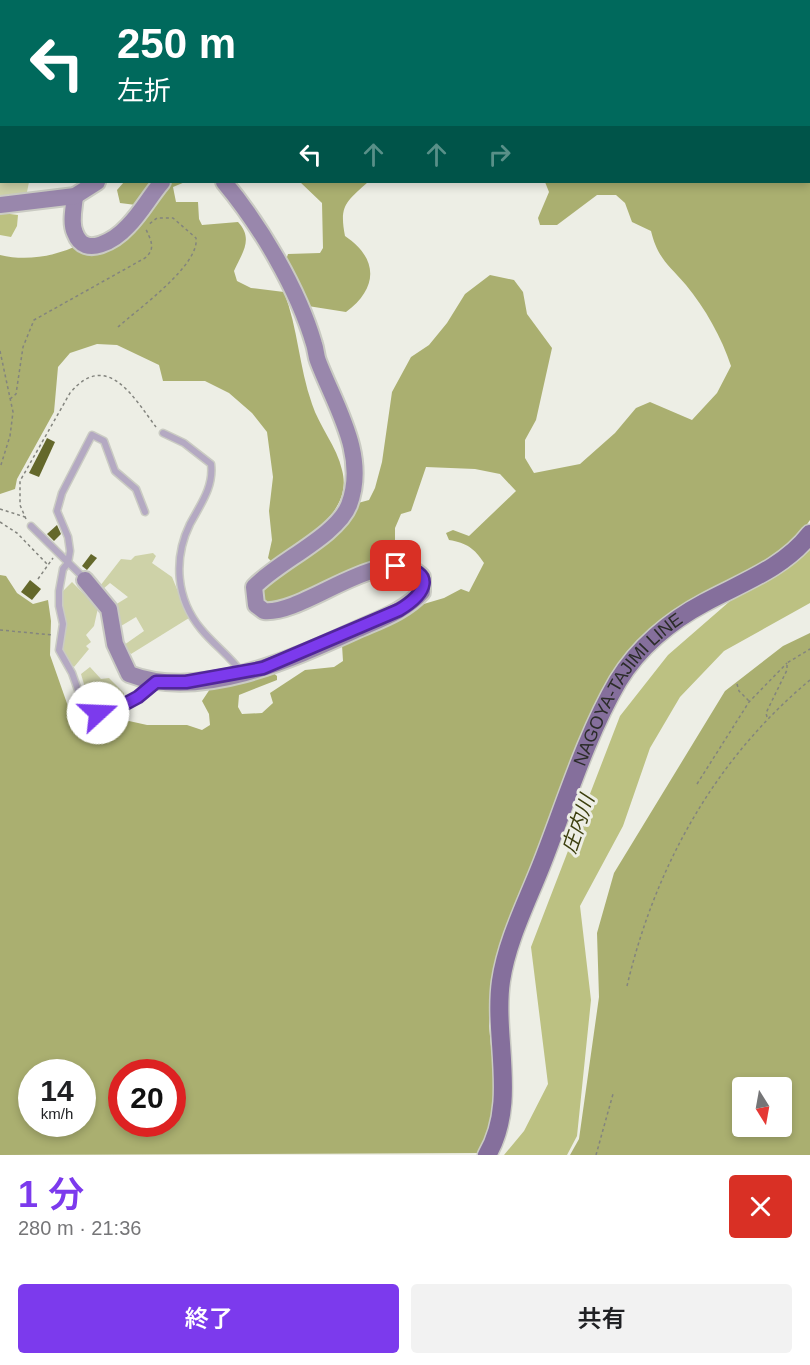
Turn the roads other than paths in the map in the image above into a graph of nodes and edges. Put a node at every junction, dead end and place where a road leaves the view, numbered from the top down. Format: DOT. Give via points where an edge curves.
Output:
graph roads {
  1 [pos="95,183"];
  2 [pos="161,183"];
  3 [pos="225,183"];
  4 [pos="75,196"];
  5 [pos="0,205"];
  6 [pos="163,434"];
  7 [pos="144,512"];
  8 [pos="30,526"];
  9 [pos="810,534"];
  10 [pos="68,563"];
  11 [pos="85,580"];
  12 [pos="243,674"];
  13 [pos="156,682"];
  14 [pos="487,1155"];
  1 -- 4 [label="street"];
  2 -- 4 [label="street" via="129,226 101,246 86,245 75,236"];
  3 -- 12 [label="street" via="268,247 296,298 349,435 354,470 349,505 306,548 262,578 254,587 256,605 264,611 285,609 331,586 396,566 416,571 423,585 414,601 399,610 327,644"];
  4 -- 5 [label="street"];
  6 -- 12 [label="lane" via="184,443 211,464 210,484 184,542 178,578 200,628"];
  7 -- 10 [label="lane" via="136,489 115,471 104,441 92,435 58,502 58,517 69,543"];
  8 -- 10 [label="lane"];
  9 -- 14 [label="main road, NAGOYA-TAJIMI LINE" via="777,564 702,604 654,638 618,682 577,775 504,964 499,1011 501,1114"];
  10 -- 11 [label="lane"];
  10 -- 13 [label="lane" via="59,591 63,637 59,650 84,699 98,713 108,713"];
  11 -- 13 [label="street" via="109,609 114,644 129,674"];
  12 -- 13 [label="street"];
}
